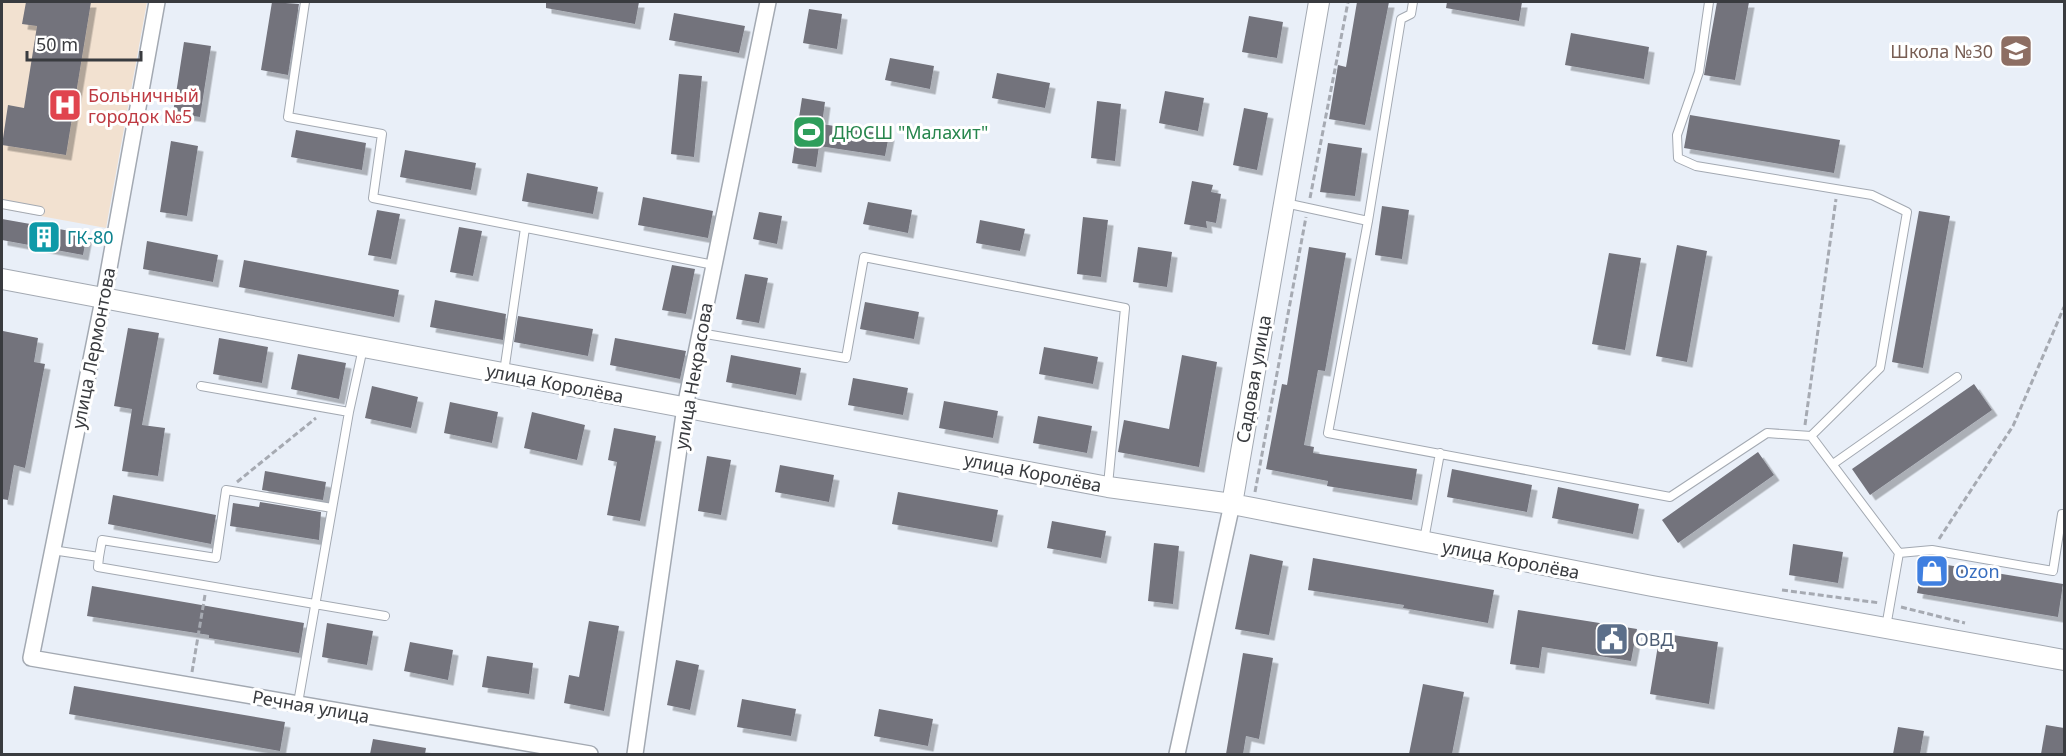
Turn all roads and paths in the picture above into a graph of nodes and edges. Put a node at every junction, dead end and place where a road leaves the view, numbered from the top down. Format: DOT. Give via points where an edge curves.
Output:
graph roads {
  1 [pos="157,2"];
  2 [pos="305,2"];
  3 [pos="768,2"];
  4 [pos="1320,2"];
  5 [pos="1347,2"];
  6 [pos="1413,2"];
  7 [pos="1709,2"];
  8 [pos="1838,189"];
  9 [pos="1283,203"];
  10 [pos="2,204"];
  11 [pos="1308,208"];
  12 [pos="40,211"];
  13 [pos="1368,221"];
  14 [pos="525,228"];
  15 [pos="714,265"];
  16 [pos="2,279"];
  17 [pos="102,298"];
  18 [pos="2064,307"];
  19 [pos="700,333"];
  20 [pos="363,346"];
  21 [pos="504,373"];
  22 [pos="1957,377"];
  23 [pos="201,386"];
  24 [pos="685,407"];
  25 [pos="328,408"];
  26 [pos="349,412"];
  27 [pos="1807,435"];
  28 [pos="1440,453"];
  29 [pos="1833,464"];
  30 [pos="1108,486"];
  31 [pos="226,490"];
  32 [pos="1255,492"];
  33 [pos="1232,504"];
  34 [pos="332,508"];
  35 [pos="2064,514"];
  36 [pos="1424,542"];
  37 [pos="52,550"];
  38 [pos="1932,550"];
  39 [pos="1899,553"];
  40 [pos="99,557"];
  41 [pos="206,586"];
  42 [pos="315,604"];
  43 [pos="385,616"];
  44 [pos="1886,627"];
  45 [pos="31,658"];
  46 [pos="2064,660"];
  47 [pos="189,685"];
  48 [pos="298,703"];
  49 [pos="590,754"];
  50 [pos="635,754"];
  51 [pos="1177,754"];
  1 -- 17 [label="street, улица Лермонтова"];
  2 -- 14 [label="lane" via="288,117 382,134 374,198"];
  3 -- 15 [label="street, улица Некрасова"];
  4 -- 9 [label="street, Садовая улица"];
  5 -- 11 [label="path"];
  6 -- 13 [label="lane" via="1411,14 1401,19"];
  7 -- 8 [label="lane" via="1699,72 1677,135 1678,158 1696,166"];
  8 -- 27 [label="path"];
  8 -- 27 [label="lane" via="1872,195 1907,212 1880,368"];
  9 -- 11 [label="lane"];
  9 -- 33 [label="street, Садовая улица"];
  10 -- 12 [label="lane"];
  11 -- 13 [label="lane"];
  11 -- 32 [label="path"];
  13 -- 28 [label="lane" via="1328,433"];
  14 -- 15 [label="lane"];
  14 -- 21 [label="lane"];
  15 -- 19 [label="street, улица Некрасова"];
  16 -- 17 [label="street, улица Королёва"];
  17 -- 20 [label="street, улица Королёва"];
  17 -- 37 [label="street, улица Лермонтова"];
  18 -- 38 [label="path" via="2013,426"];
  19 -- 24 [label="street, улица Некрасова"];
  19 -- 30 [label="lane" via="846,358 864,257 1125,308"];
  20 -- 21 [label="street, улица Королёва"];
  20 -- 26 [label="lane"];
  21 -- 24 [label="street, улица Королёва"];
  22 -- 29 [label="lane"];
  23 -- 25 [label="lane"];
  24 -- 30 [label="street, улица Королёва"];
  24 -- 50 [label="street, улица Некрасова"];
  25 -- 26 [label="lane"];
  25 -- 31 [label="path"];
  26 -- 34 [label="lane"];
  27 -- 28 [label="lane" via="1767,433 1670,497"];
  27 -- 29 [label="lane"];
  28 -- 36 [label="lane"];
  29 -- 39 [label="lane"];
  30 -- 33 [label="street, улица Королёва"];
  31 -- 34 [label="lane"];
  31 -- 40 [label="lane" via="216,558 102,540"];
  33 -- 36 [label="street, улица Королёва"];
  33 -- 51 [label="street, Садовая улица"];
  34 -- 42 [label="lane"];
  35 -- 38 [label="lane" via="2053,572"];
  36 -- 44 [label="street, улица Королёва"];
  37 -- 40 [label="lane"];
  37 -- 45 [label="street, улица Лермонтова"];
  38 -- 39 [label="lane"];
  39 -- 44 [label="lane"];
  40 -- 41 [label="lane" via="98,567"];
  41 -- 42 [label="lane"];
  41 -- 47 [label="path"];
  42 -- 43 [label="lane"];
  42 -- 48 [label="lane"];
  44 -- 46 [label="street, улица Королёва"];
  45 -- 47 [label="street, Речная улица"];
  47 -- 48 [label="street, Речная улица"];
  48 -- 49 [label="street, Речная улица"];
}
